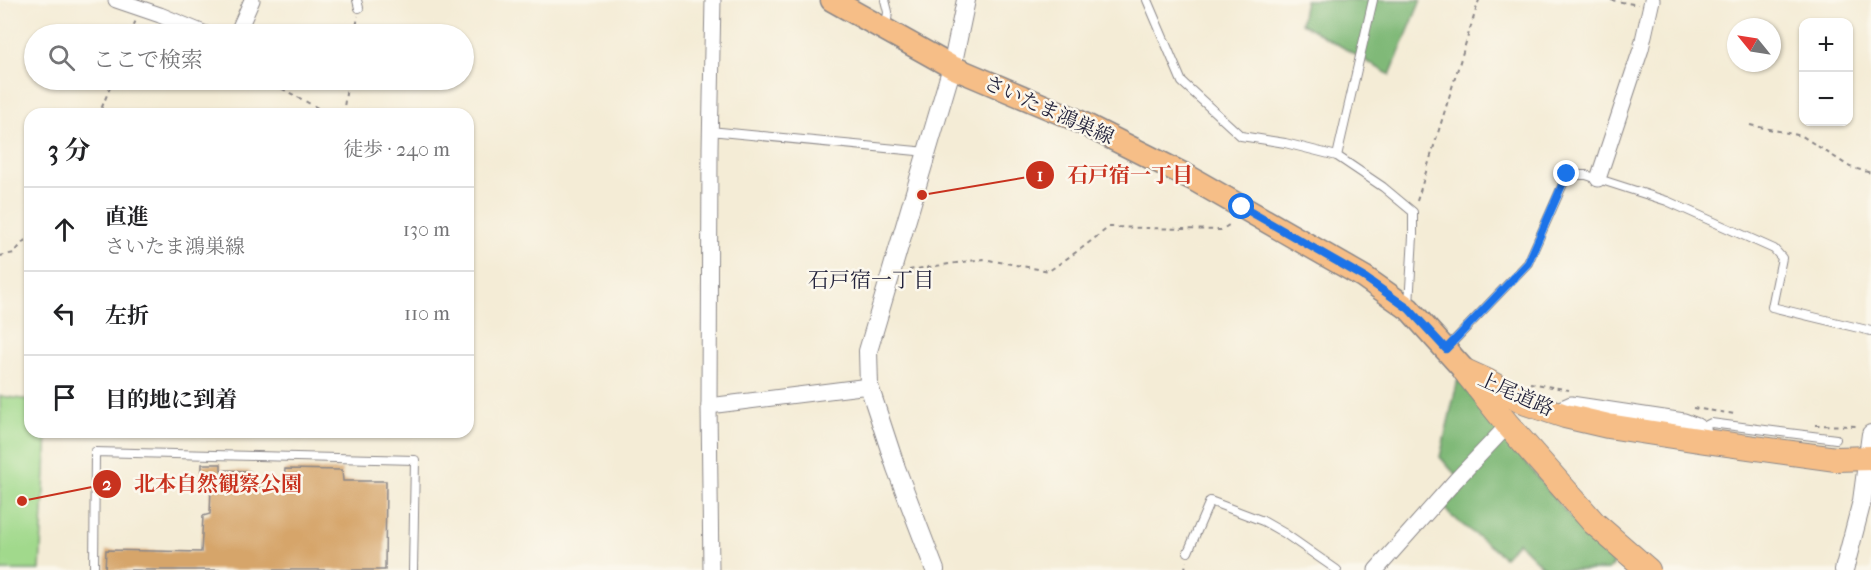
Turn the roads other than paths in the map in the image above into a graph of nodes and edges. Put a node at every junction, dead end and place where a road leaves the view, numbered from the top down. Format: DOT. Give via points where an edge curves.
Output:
graph roads {
  1 [pos="116,0"];
  2 [pos="252,0"];
  3 [pos="712,0"];
  4 [pos="832,0"];
  5 [pos="885,0"];
  6 [pos="966,0"];
  7 [pos="1147,0"];
  8 [pos="1373,0"];
  9 [pos="1651,4"];
  10 [pos="182,24"];
  11 [pos="241,24"];
  12 [pos="886,30"];
  13 [pos="952,67"];
  14 [pos="710,131"];
  15 [pos="927,152"];
  16 [pos="1336,156"];
  17 [pos="1598,179"];
  18 [pos="1409,309"];
  19 [pos="1871,331"];
  20 [pos="1446,349"];
  21 [pos="1465,371"];
  22 [pos="869,386"];
  23 [pos="709,406"];
  24 [pos="1508,424"];
  25 [pos="1871,434"];
  26 [pos="1707,435"];
  27 [pos="1836,440"];
  28 [pos="1870,458"];
  29 [pos="1188,552"];
  30 [pos="94,570"];
  31 [pos="413,570"];
  32 [pos="711,570"];
  33 [pos="936,570"];
  34 [pos="1337,570"];
  35 [pos="1377,570"];
  36 [pos="1648,570"];
  37 [pos="1844,570"];
  1 -- 10 [label="street"];
  2 -- 11 [label="street"];
  3 -- 14 [label="street"];
  4 -- 12 [label="main road, さいたま鴻巣線"];
  5 -- 12 [label="lane"];
  6 -- 13 [label="street"];
  7 -- 16 [label="lane" via="1182,82 1241,135"];
  8 -- 16 [label="lane"];
  9 -- 17 [label="street" via="1641,49"];
  12 -- 13 [label="main road, さいたま鴻巣線"];
  13 -- 15 [label="street"];
  13 -- 18 [label="main road, さいたま鴻巣線" via="1070,117 1191,178 1364,277"];
  14 -- 15 [label="lane"];
  14 -- 23 [label="street"];
  15 -- 22 [label="street" via="868,351"];
  16 -- 18 [label="lane" via="1413,212"];
  17 -- 19 [label="lane" via="1667,201 1774,249 1782,258 1773,307"];
  17 -- 20 [label="lane" via="1567,174 1528,263"];
  18 -- 20 [label="main road, さいたま鴻巣線"];
  20 -- 21 [label="main road, さいたま鴻巣線"];
  21 -- 24 [label="highway, 上尾道路"];
  21 -- 26 [label="highway, 上尾道路" via="1526,403 1553,412 1608,426"];
  22 -- 23 [label="street"];
  22 -- 33 [label="street"];
  23 -- 32 [label="street"];
  24 -- 35 [label="street"];
  24 -- 36 [label="highway, 上尾道路" via="1594,524"];
  25 -- 28 [label="street"];
  26 -- 27 [label="lane" via="1711,423"];
  26 -- 28 [label="highway, 上尾道路" via="1836,459"];
  28 -- 37 [label="street"];
  29 -- 34 [label="lane" via="1210,501 1263,521"];
  30 -- 31 [label="lane" via="95,452 415,460"];
}
